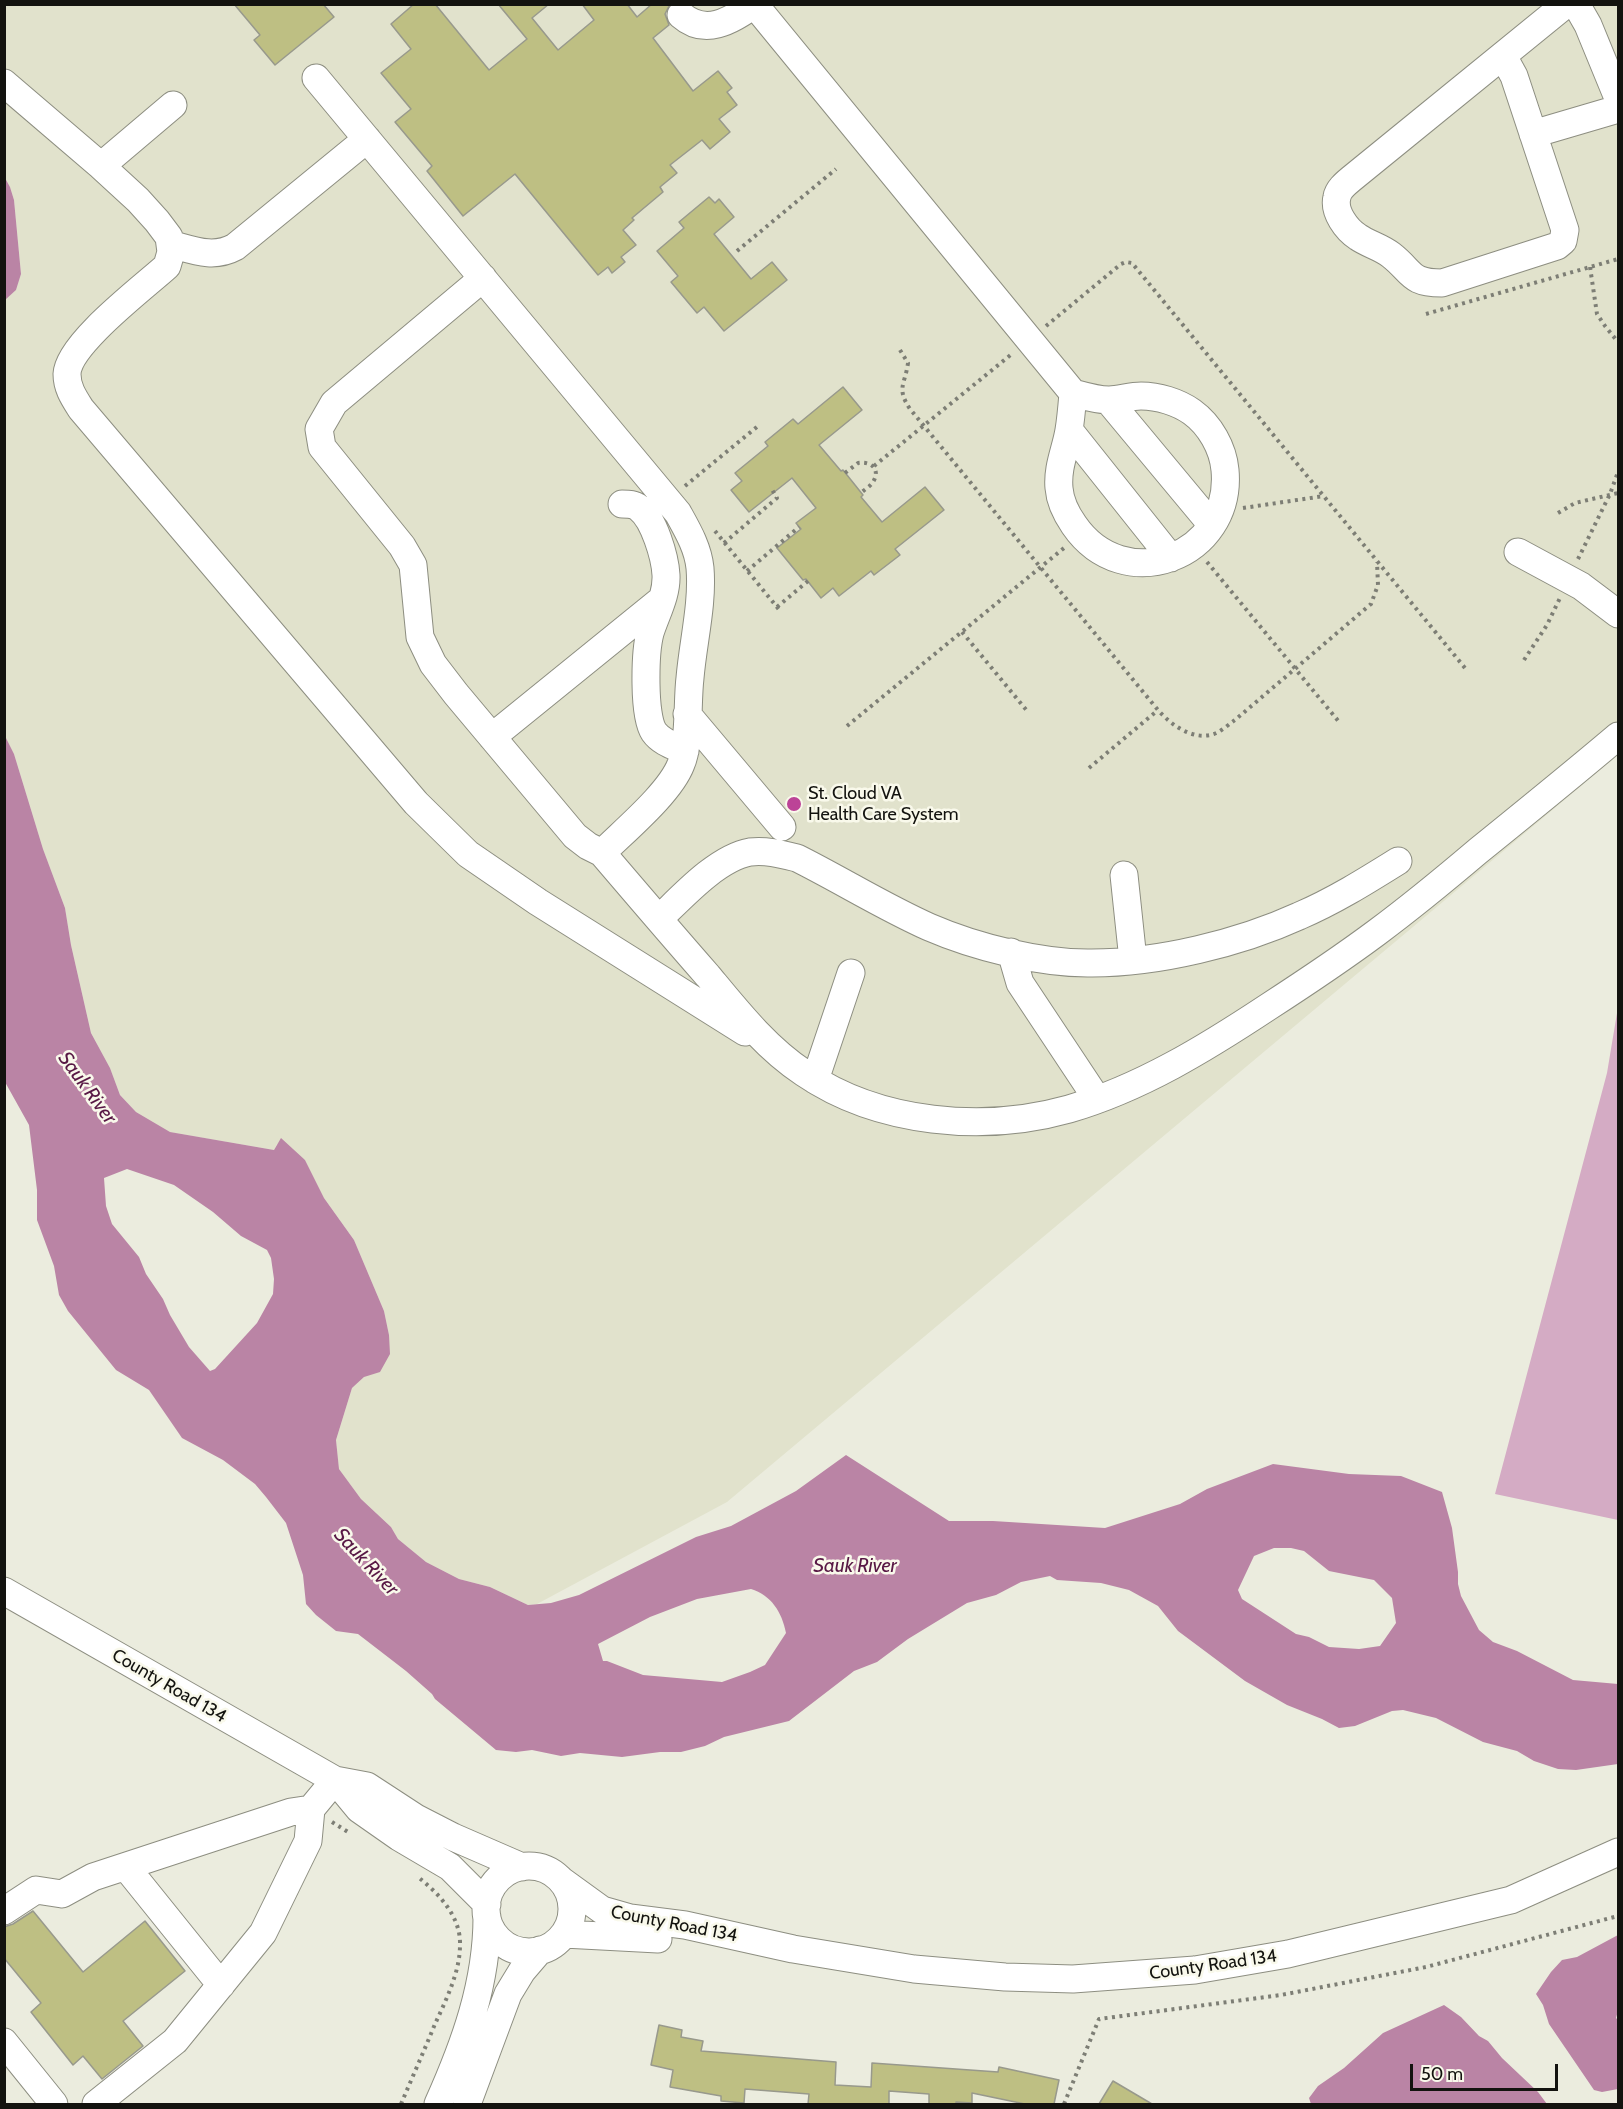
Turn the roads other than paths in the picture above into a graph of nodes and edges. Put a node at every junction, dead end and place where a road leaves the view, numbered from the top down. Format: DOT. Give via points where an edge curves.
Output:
graph roads {
  1 [pos="1566,4"];
  2 [pos="1576,4"];
  3 [pos="681,15"];
  4 [pos="1503,56"];
  5 [pos="316,78"];
  6 [pos="4,83"];
  7 [pos="1618,98"];
  8 [pos="173,105"];
  9 [pos="1618,109"];
  10 [pos="1533,134"];
  11 [pos="367,139"];
  12 [pos="101,166"];
  13 [pos="170,244"];
  14 [pos="483,278"];
  15 [pos="1073,393"];
  16 [pos="1108,400"];
  17 [pos="1069,430"];
  18 [pos="622,504"];
  19 [pos="1212,525"];
  20 [pos="1518,552"];
  21 [pos="1171,558"];
  22 [pos="662,600"];
  23 [pos="1618,614"];
  24 [pos="687,714"];
  25 [pos="1618,736"];
  26 [pos="492,737"];
  27 [pos="685,751"];
  28 [pos="782,827"];
  29 [pos="602,853"];
  30 [pos="1398,861"];
  31 [pos="1124,875"];
  32 [pos="659,919"];
  33 [pos="1011,952"];
  34 [pos="1133,960"];
  35 [pos="851,973"];
  36 [pos="777,1052"];
  37 [pos="815,1080"];
  38 [pos="1096,1099"];
  39 [pos="9,1600"];
  40 [pos="334,1780"];
  41 [pos="311,1809"];
  42 [pos="1618,1852"];
  43 [pos="126,1867"];
  44 [pos="522,1867"];
  45 [pos="562,1881"];
  46 [pos="487,1910"];
  47 [pos="4,1911"];
  48 [pos="564,1934"];
  49 [pos="794,1949"];
  50 [pos="540,1950"];
  51 [pos="221,1986"];
  52 [pos="4,2042"];
  53 [pos="54,2104"];
  54 [pos="96,2104"];
  55 [pos="438,2104"];
  56 [pos="467,2104"];
  1 -- 4 [label="street"];
  2 -- 7 [label="street"];
  3 -- 15 [label="street" via="694,23 715,26 754,4"];
  4 -- 10 [label="street" via="1514,76"];
  4 -- 10 [label="street" via="1341,188 1336,199 1338,212 1344,225 1357,237 1391,255 1414,278 1427,283 1442,283 1557,246 1563,241 1564,230"];
  5 -- 11 [label="street"];
  6 -- 12 [label="street"];
  8 -- 12 [label="street"];
  9 -- 10 [label="street"];
  11 -- 13 [label="street" via="235,247 214,254"];
  11 -- 14 [label="street"];
  12 -- 13 [label="street" via="157,221"];
  13 -- 36 [label="street" via="167,266 84,341 72,358 67,373 70,392 81,409 416,803 468,854"];
  14 -- 24 [label="street" via="678,513 693,541 699,568 699,598"];
  14 -- 26 [label="street" via="334,403 319,429 322,447 414,565 420,637 433,664"];
  15 -- 16 [label="street"];
  15 -- 17 [label="street"];
  16 -- 19 [label="street"];
  16 -- 19 [label="street" via="1141,396 1168,400 1193,412 1212,433 1224,458 1226,485 1220,512"];
  17 -- 21 [label="street"];
  17 -- 21 [label="street" via="1059,488 1067,515 1082,538 1104,554 1131,563"];
  18 -- 22 [label="street" via="639,508 654,529 666,575"];
  19 -- 21 [label="street" via="1184,553"];
  20 -- 23 [label="street" via="1581,586"];
  22 -- 26 [label="street"];
  22 -- 27 [label="street" via="647,646 647,708 655,733"];
  24 -- 27 [label="street"];
  24 -- 28 [label="street"];
  25 -- 38 [label="street" via="1368,939 1186,1058"];
  26 -- 29 [label="street" via="575,836"];
  27 -- 29 [label="street" via="672,780"];
  29 -- 32 [label="street"];
  30 -- 34 [label="street" via="1337,897 1254,934 1211,947"];
  31 -- 34 [label="street"];
  32 -- 33 [label="street" via="725,863 749,852 774,852 797,858 931,927"];
  32 -- 36 [label="street"];
  33 -- 34 [label="street" via="1092,963"];
  33 -- 38 [label="street" via="1020,983"];
  35 -- 37 [label="street"];
  36 -- 37 [label="street"];
  37 -- 38 [label="street" via="870,1105 933,1120 1009,1120 1049,1114"];
  39 -- 40 [label="street, County Road 134"];
  40 -- 41 [label="street"];
  40 -- 44 [label="street, County Road 134" via="367,1786 416,1818"];
  40 -- 46 [label="street, County Road 134" via="359,1809 450,1867"];
  41 -- 43 [label="street" via="291,1812"];
  41 -- 51 [label="street" via="308,1841 263,1933"];
  42 -- 49 [label="street, County Road 134" via="1511,1900 1288,1954 1195,1970 1073,1978 1005,1977 914,1969"];
  43 -- 47 [label="street" via="93,1877 62,1894 36,1890"];
  43 -- 51 [label="street"];
  44 -- 45 [label="street" via="543,1868"];
  44 -- 46 [label="street" via="511,1870 495,1884"];
  45 -- 48 [label="street" via="572,1902"];
  45 -- 49 [label="street, County Road 134" via="616,1916 685,1924"];
  46 -- 50 [label="street" via="496,1935 504,1943 513,1949"];
  46 -- 55 [label="street" via="487,1947 481,1983 463,2046"];
  48 -- 49 [label="street, County Road 134"];
  48 -- 50 [label="street"];
  50 -- 56 [label="street" via="508,1994"];
  51 -- 54 [label="street" via="175,2041"];
  52 -- 53 [label="street"];
}
